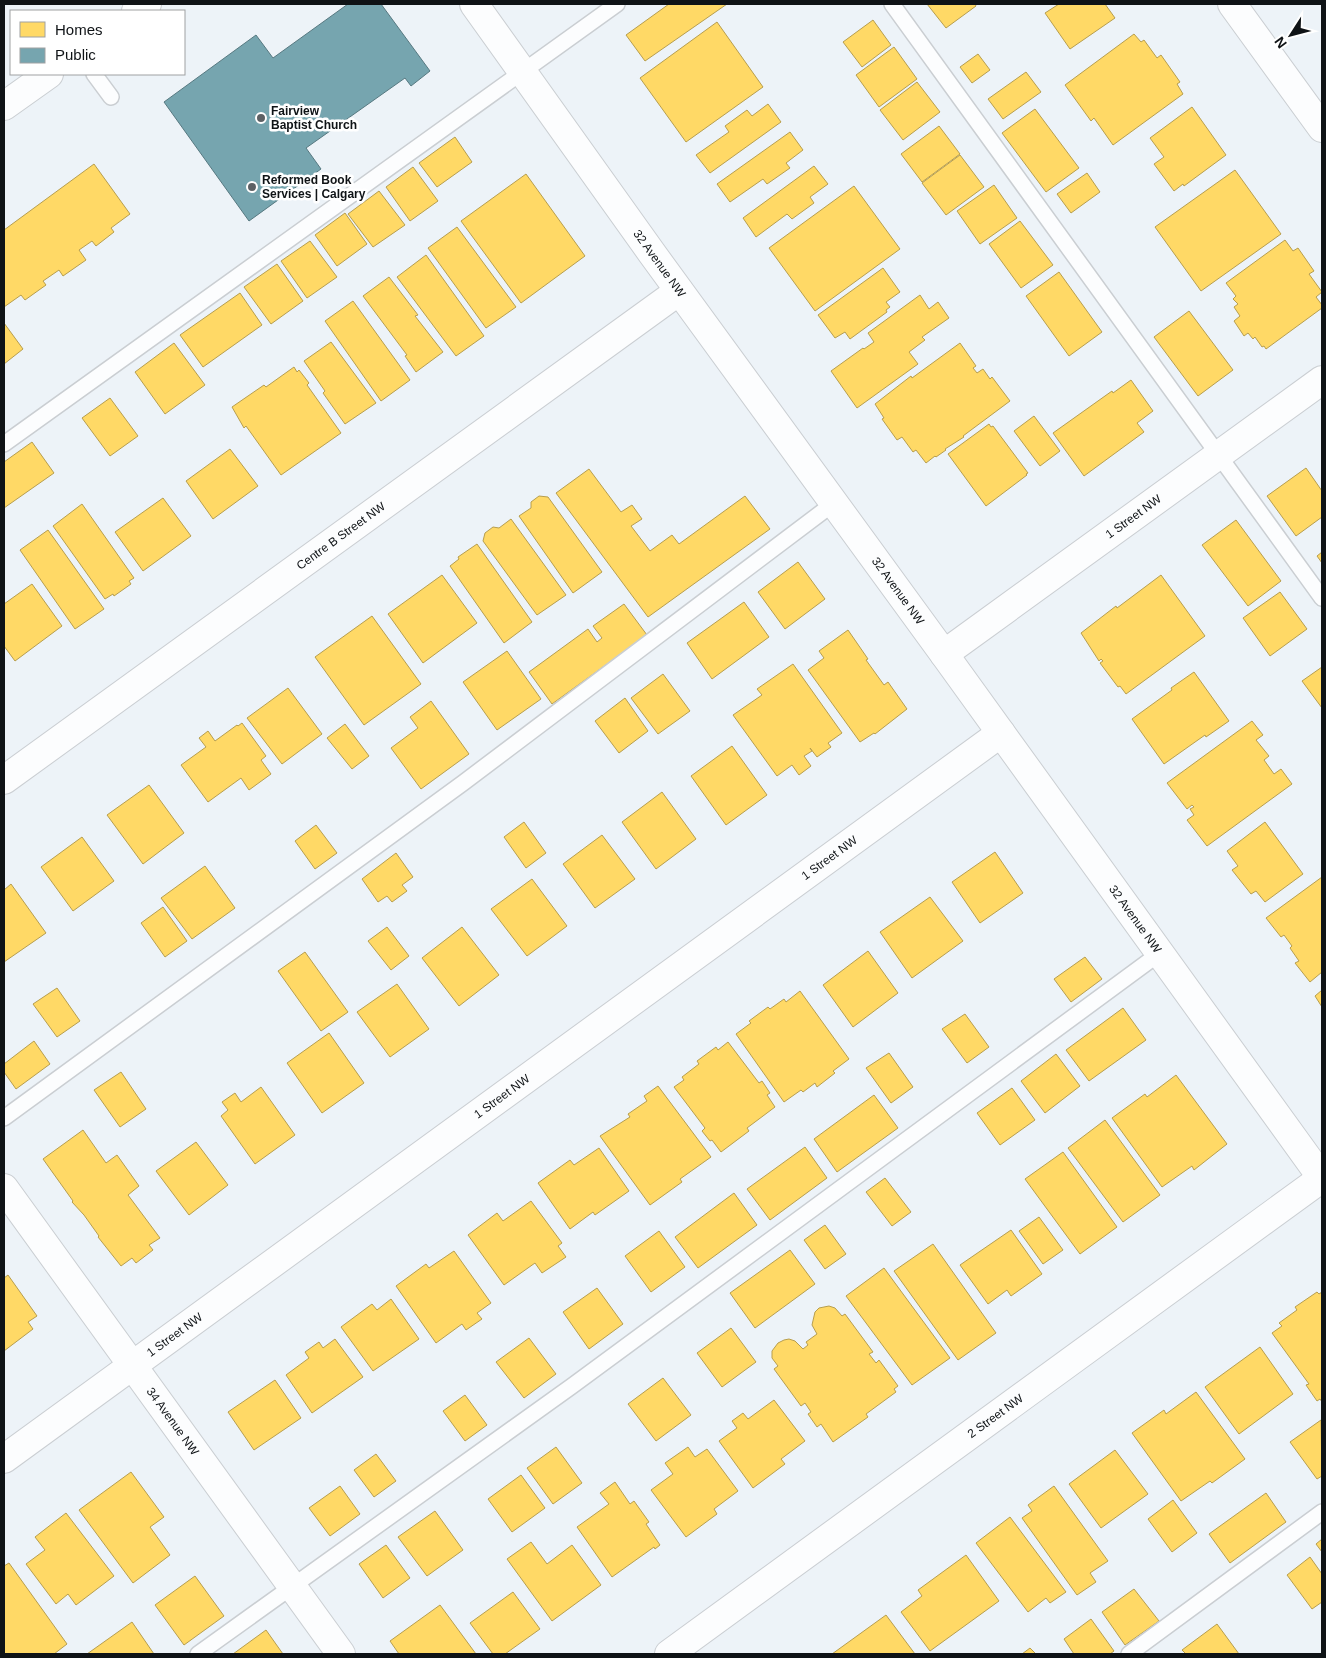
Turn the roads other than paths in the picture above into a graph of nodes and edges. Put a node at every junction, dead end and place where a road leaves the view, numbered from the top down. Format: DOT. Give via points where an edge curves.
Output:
graph roads {
  1 [pos="474,4"];
  2 [pos="618,4"];
  3 [pos="892,4"];
  4 [pos="1232,4"];
  5 [pos="522,73"];
  6 [pos="48,75"];
  7 [pos="95,75"];
  8 [pos="111,97"];
  9 [pos="4,106"];
  10 [pos="1322,128"];
  11 [pos="679,291"];
  12 [pos="1322,380"];
  13 [pos="4,444"];
  14 [pos="1218,455"];
  15 [pos="834,503"];
  16 [pos="1322,598"];
  17 [pos="944,654"];
  18 [pos="1001,734"];
  19 [pos="4,780"];
  20 [pos="1160,953"];
  21 [pos="4,1118"];
  22 [pos="1322,1178"];
  23 [pos="4,1188"];
  24 [pos="133,1366"];
  25 [pos="4,1459"];
  26 [pos="1322,1512"];
  27 [pos="292,1586"];
  28 [pos="198,1654"];
  29 [pos="342,1654"];
  30 [pos="668,1654"];
  31 [pos="1129,1654"];
  1 -- 5 [label="street, 32 Avenue NW"];
  2 -- 5 [label="lane"];
  3 -- 14 [label="lane"];
  4 -- 10 [label="street"];
  5 -- 11 [label="street, 32 Avenue NW"];
  5 -- 13 [label="lane"];
  6 -- 9 [label="street"];
  7 -- 8 [label="lane"];
  11 -- 15 [label="street, 32 Avenue NW"];
  11 -- 19 [label="street, Centre B Street NW"];
  12 -- 14 [label="street, 1 Street NW"];
  14 -- 16 [label="lane"];
  14 -- 17 [label="street, 1 Street NW"];
  15 -- 17 [label="street, 32 Avenue NW"];
  15 -- 21 [label="lane" via="463,783"];
  17 -- 18 [label="street, 32 Avenue NW"];
  18 -- 20 [label="street, 32 Avenue NW"];
  18 -- 24 [label="street, 1 Street NW"];
  20 -- 22 [label="street, 32 Avenue NW"];
  20 -- 27 [label="lane" via="572,1386"];
  22 -- 30 [label="street, 2 Street NW"];
  23 -- 24 [label="street, 34 Avenue NW"];
  24 -- 25 [label="street, 1 Street NW"];
  24 -- 27 [label="street, 34 Avenue NW"];
  26 -- 31 [label="lane"];
  27 -- 28 [label="lane"];
  27 -- 29 [label="street, 34 Avenue NW"];
}
